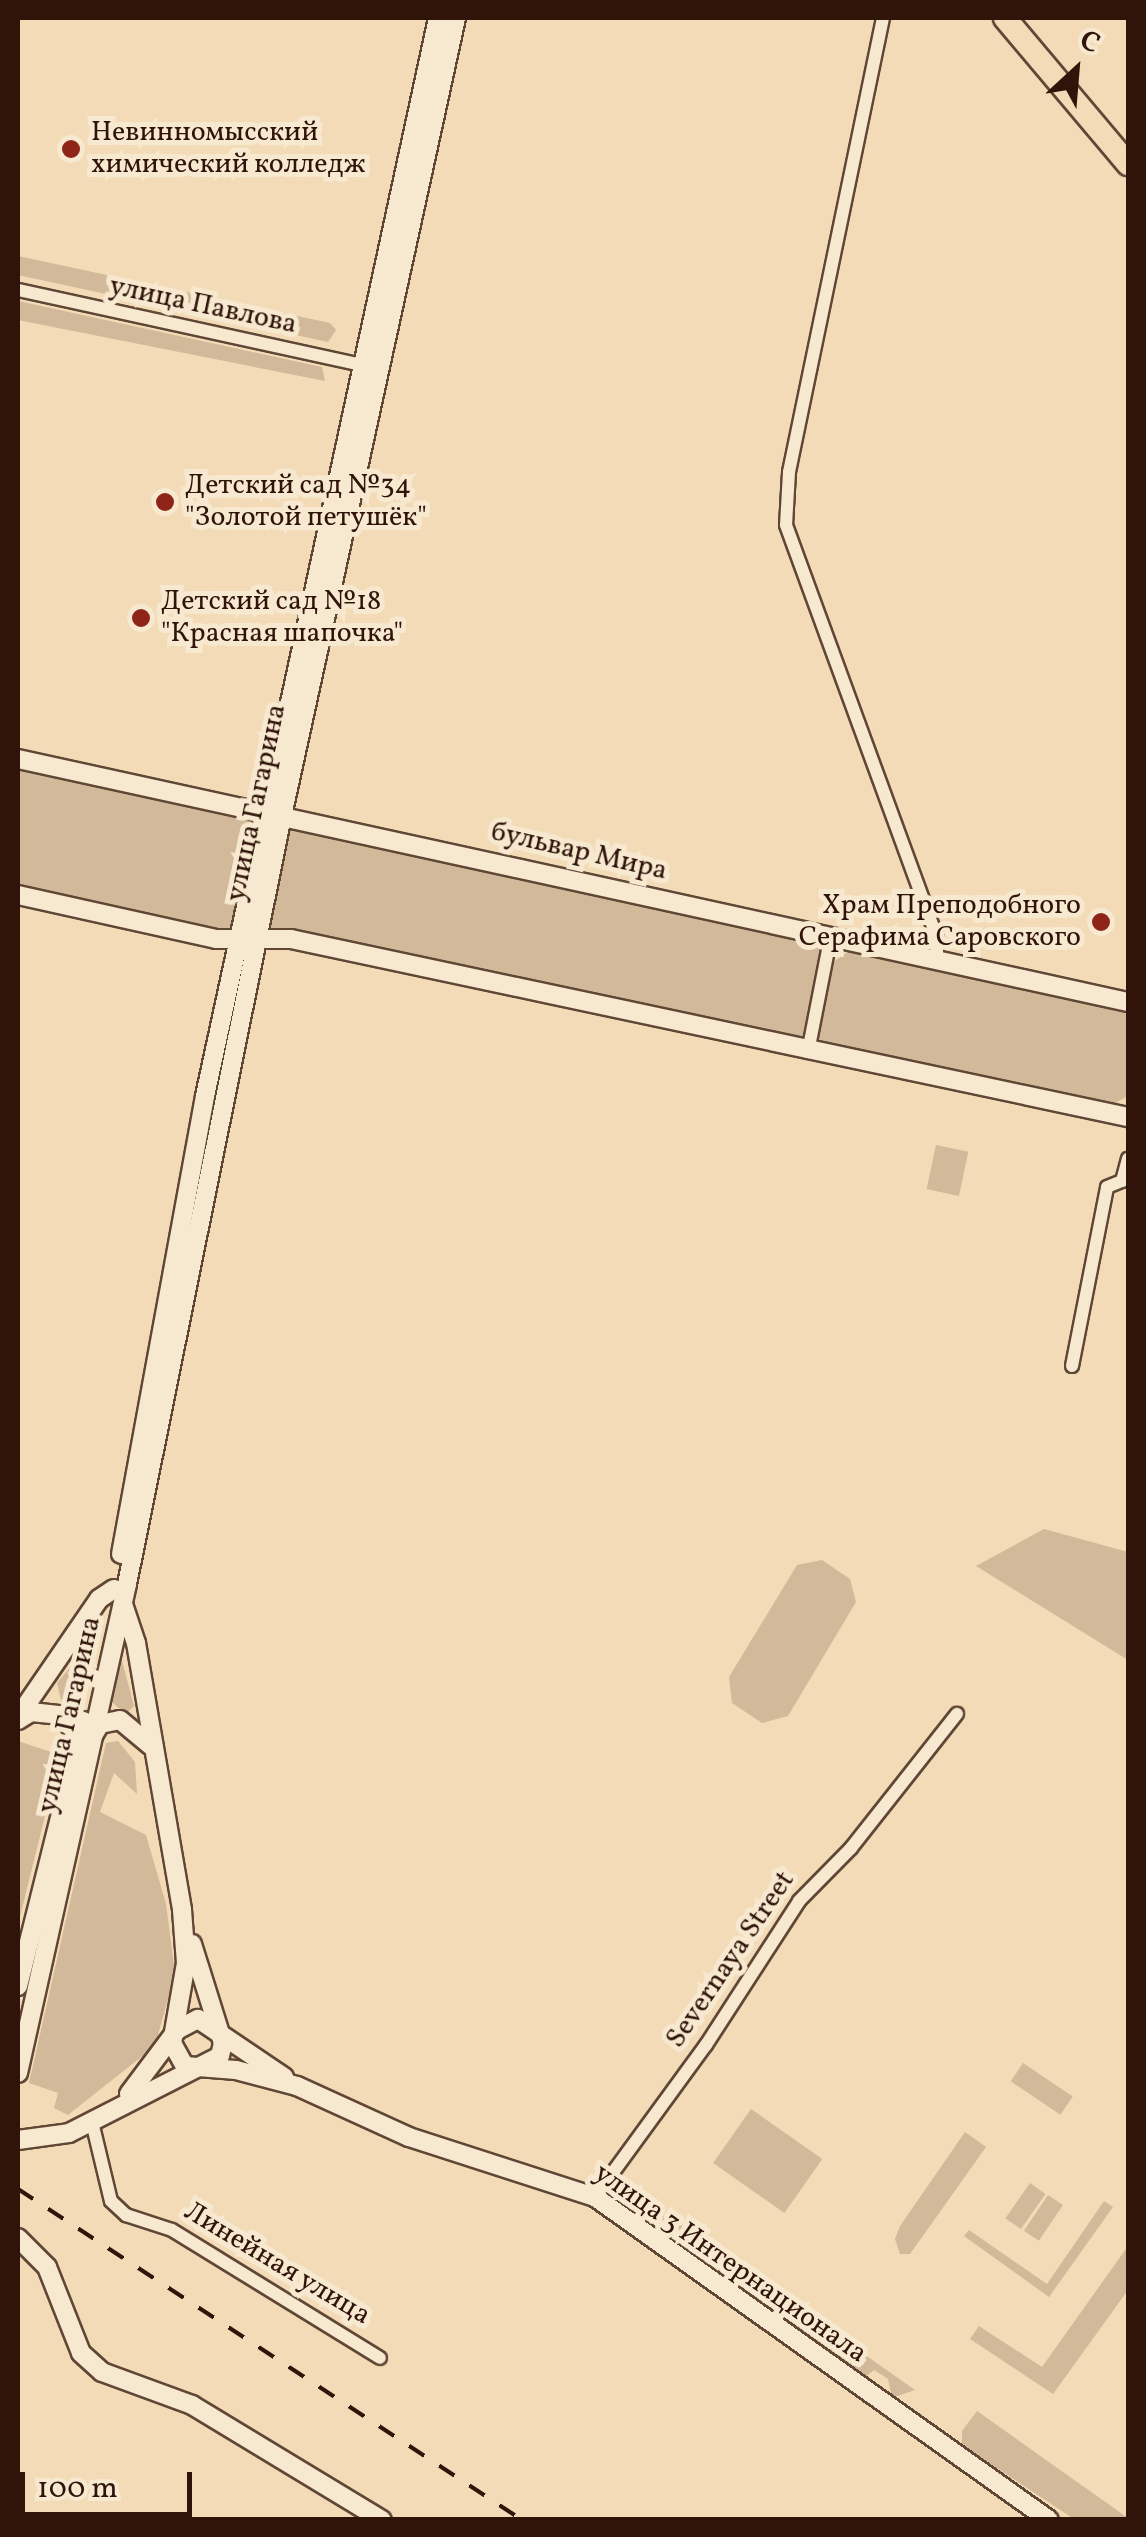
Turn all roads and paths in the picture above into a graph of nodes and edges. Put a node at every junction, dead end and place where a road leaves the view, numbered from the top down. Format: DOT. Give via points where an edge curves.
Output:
graph roads {
  1 [pos="438,18"];
  2 [pos="456,18"];
  3 [pos="883,18"];
  4 [pos="1006,18"];
  5 [pos="1128,164"];
  6 [pos="18,290"];
  7 [pos="372,367"];
  8 [pos="18,759"];
  9 [pos="274,814"];
  10 [pos="18,895"];
  11 [pos="830,940"];
  12 [pos="247,941"];
  13 [pos="937,961"];
  14 [pos="1128,1002"];
  15 [pos="808,1052"];
  16 [pos="1128,1117"];
  17 [pos="1128,1159"];
  18 [pos="1072,1366"];
  19 [pos="118,1596"];
  20 [pos="956,1714"];
  21 [pos="18,1719"];
  22 [pos="86,1739"];
  23 [pos="151,1746"];
  24 [pos="182,1910"];
  25 [pos="18,1986"];
  26 [pos="177,2030"];
  27 [pos="218,2030"];
  28 [pos="198,2070"];
  29 [pos="18,2073"];
  30 [pos="296,2086"];
  31 [pos="126,2099"];
  32 [pos="92,2122"];
  33 [pos="18,2140"];
  34 [pos="594,2197"];
  35 [pos="18,2238"];
  36 [pos="380,2358"];
  37 [pos="382,2520"];
  38 [pos="1049,2520"];
  1 -- 7 [label="main road, улица Гагарина"];
  2 -- 7 [label="main road, улица Гагарина"];
  3 -- 13 [label="street" via="789,472 786,526 937,938"];
  4 -- 5 [label="highway"];
  6 -- 7 [label="street, улица Павлова"];
  7 -- 9 [label="main road, улица Гагарина"];
  8 -- 9 [label="main road, бульвар Мира"];
  9 -- 11 [label="main road, бульвар Мира"];
  9 -- 12 [label="main road, улица Гагарина"];
  10 -- 12 [label="main road"];
  11 -- 13 [label="main road, бульвар Мира"];
  11 -- 15 [label="street"];
  12 -- 15 [label="main road" via="292,939"];
  12 -- 19 [label="main road, улица Гагарина" via="156,1340"];
  13 -- 14 [label="main road, бульвар Мира"];
  15 -- 16 [label="main road"];
  17 -- 18 [label="street" via="1122,1181 1107,1187"];
  19 -- 21 [label="main road, улица Гагарина" via="100,1599"];
  19 -- 22 [label="main road, улица Гагарина"];
  19 -- 23 [label="main road, улица Гагарина" via="136,1643"];
  20 -- 34 [label="street, Severnaya Street" via="852,1848 799,1901 706,2045"];
  21 -- 22 [label="main road" via="31,1712 61,1714"];
  22 -- 23 [label="main road" via="100,1724 120,1720"];
  22 -- 25 [label="main road, улица Гагарина"];
  22 -- 29 [label="main road, улица Гагарина"];
  23 -- 24 [label="main road, улица Гагарина"];
  24 -- 26 [label="main road, улица Гагарина" via="186,1963"];
  24 -- 27 [label="main road, улица Гагарина"];
  26 -- 27 [label="main road" via="198,2020"];
  26 -- 28 [label="main road" via="175,2056"];
  26 -- 31 [label="main road"];
  27 -- 28 [label="main road" via="220,2056"];
  27 -- 30 [label="main road, улица 3 Интернационала"];
  28 -- 30 [label="main road, улица 3 Интернационала" via="236,2070"];
  28 -- 31 [label="main road"];
  30 -- 34 [label="main road, улица 3 Интернационала" via="409,2136"];
  31 -- 32 [label="main road"];
  32 -- 33 [label="main road" via="41,2140"];
  32 -- 36 [label="street, Линейная улица" via="111,2201 126,2215 172,2230"];
  34 -- 38 [label="main road, улица 3 Интернационала"];
  35 -- 37 [label="main road" via="47,2267 81,2353 102,2372 192,2404"];
}
